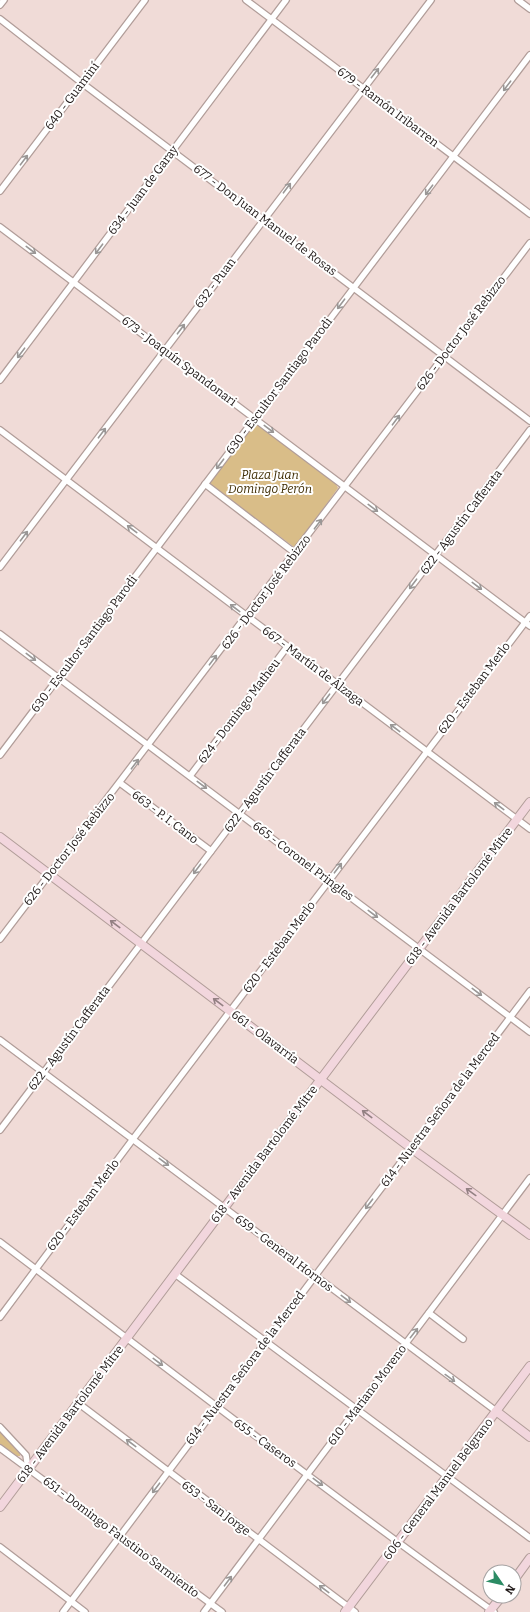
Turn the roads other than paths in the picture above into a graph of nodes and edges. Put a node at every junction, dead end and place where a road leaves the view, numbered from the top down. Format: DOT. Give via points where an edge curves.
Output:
graph roads {
  1 [pos="4,0"];
  2 [pos="145,0"];
  3 [pos="246,0"];
  4 [pos="286,0"];
  5 [pos="431,0"];
  6 [pos="518,0"];
  7 [pos="0,5"];
  8 [pos="530,9"];
  9 [pos="0,19"];
  10 [pos="272,20"];
  11 [pos="530,55"];
  12 [pos="82,83"];
  13 [pos="363,88"];
  14 [pos="173,151"];
  15 [pos="454,157"];
  16 [pos="0,191"];
  17 [pos="530,214"];
  18 [pos="264,219"];
  19 [pos="0,227"];
  20 [pos="530,243"];
  21 [pos="74,282"];
  22 [pos="354,287"];
  23 [pos="164,351"];
  24 [pos="444,355"];
  25 [pos="0,380"];
  26 [pos="254,418"];
  27 [pos="530,421"];
  28 [pos="0,430"];
  29 [pos="530,430"];
  30 [pos="66,480"];
  31 [pos="205,484"];
  32 [pos="345,487"];
  33 [pos="156,548"];
  34 [pos="295,553"];
  35 [pos="436,554"];
  36 [pos="0,567"];
  37 [pos="247,616"];
  38 [pos="530,616"];
  39 [pos="528,624"];
  40 [pos="0,634"];
  41 [pos="287,647"];
  42 [pos="58,678"];
  43 [pos="338,684"];
  44 [pos="148,746"];
  45 [pos="426,752"];
  46 [pos="0,755"];
  47 [pos="190,776"];
  48 [pos="120,783"];
  49 [pos="530,802"];
  50 [pos="240,814"];
  51 [pos="517,819"];
  52 [pos="530,829"];
  53 [pos="0,837"];
  54 [pos="211,851"];
  55 [pos="49,874"];
  56 [pos="329,880"];
  57 [pos="0,939"];
  58 [pos="141,944"];
  59 [pos="419,949"];
  60 [pos="530,991"];
  61 [pos="230,1011"];
  62 [pos="511,1017"];
  63 [pos="530,1032"];
  64 [pos="0,1040"];
  65 [pos="44,1072"];
  66 [pos="320,1079"];
  67 [pos="0,1130"];
  68 [pos="133,1139"];
  69 [pos="411,1148"];
  70 [pos="530,1178"];
  71 [pos="224,1207"];
  72 [pos="502,1215"];
  73 [pos="530,1235"];
  74 [pos="0,1242"];
  75 [pos="35,1269"];
  76 [pos="175,1274"];
  77 [pos="315,1276"];
  78 [pos="428,1313"];
  79 [pos="0,1317"];
  80 [pos="127,1338"];
  81 [pos="463,1339"];
  82 [pos="266,1342"];
  83 [pos="405,1344"];
  84 [pos="530,1366"];
  85 [pos="78,1403"];
  86 [pos="216,1407"];
  87 [pos="357,1409"];
  88 [pos="496,1411"];
  89 [pos="0,1427"];
  90 [pos="530,1437"];
  91 [pos="0,1448"];
  92 [pos="28,1469"];
  93 [pos="168,1472"];
  94 [pos="307,1474"];
  95 [pos="447,1476"];
  96 [pos="0,1508"];
  97 [pos="120,1536"];
  98 [pos="530,1538"];
  99 [pos="259,1539"];
  100 [pos="398,1542"];
  101 [pos="0,1547"];
  102 [pos="530,1558"];
  103 [pos="522,1569"];
  104 [pos="71,1601"];
  105 [pos="210,1604"];
  106 [pos="350,1610"];
  107 [pos="492,1611"];
  108 [pos="63,1612"];
  109 [pos="85,1612"];
  110 [pos="204,1612"];
  111 [pos="222,1612"];
  1 -- 7 [label="street"];
  2 -- 12 [label="street, 640 - Guaminí"];
  3 -- 10 [label="street, 679 - Ramón Iribarren"];
  4 -- 10 [label="street, 634 - Juan de Garay"];
  13 -- 5 [label="street, 632 - Puan, one-way"];
  6 -- 8 [label="street"];
  9 -- 12 [label="street, 677 - Don Juan Manuel de Rosas"];
  10 -- 13 [label="street, 679 - Ramón Iribarren"];
  10 -- 14 [label="street, 634 - Juan de Garay"];
  11 -- 15 [label="street, 630 - Escultor Santiago Parodi, one-way"];
  12 -- 14 [label="street, 677 - Don Juan Manuel de Rosas"];
  16 -- 12 [label="street, 640 - Guaminí, one-way"];
  13 -- 15 [label="street, 679 - Ramón Iribarren"];
  18 -- 13 [label="street, 632 - Puan, one-way"];
  14 -- 18 [label="street, 677 - Don Juan Manuel de Rosas"];
  14 -- 21 [label="street, 634 - Juan de Garay, one-way"];
  15 -- 17 [label="street, 679 - Ramón Iribarren"];
  15 -- 22 [label="street, 630 - Escultor Santiago Parodi, one-way"];
  18 -- 22 [label="street, 677 - Don Juan Manuel de Rosas"];
  23 -- 18 [label="street, 632 - Puan, one-way"];
  19 -- 21 [label="street, 673 - Joaquín Spandonari, one-way"];
  20 -- 24 [label="street, 626 - Doctor José Rebizzo"];
  21 -- 23 [label="street, 673 - Joaquín Spandonari"];
  21 -- 25 [label="street, 634 - Juan de Garay, one-way"];
  22 -- 24 [label="street, 677 - Don Juan Manuel de Rosas"];
  22 -- 26 [label="street, 630 - Escultor Santiago Parodi, one-way"];
  23 -- 26 [label="street, 673 - Joaquín Spandonari"];
  30 -- 23 [label="street, 632 - Puan, one-way"];
  24 -- 27 [label="street, 677 - Don Juan Manuel de Rosas"];
  32 -- 24 [label="street, 626 - Doctor José Rebizzo, one-way"];
  26 -- 31 [label="street, 630 - Escultor Santiago Parodi, one-way"];
  26 -- 32 [label="street, 673 - Joaquín Spandonari, one-way"];
  28 -- 30 [label="street, 667 - Martín de Álzaga"];
  29 -- 35 [label="street, 622 - Agustín Cafferata"];
  33 -- 30 [label="street, 667 - Martín de Álzaga, one-way"];
  36 -- 30 [label="street, 632 - Puan, one-way"];
  31 -- 33 [label="street, 630 - Escultor Santiago Parodi"];
  31 -- 34 [label="street"];
  34 -- 32 [label="street, 626 - Doctor José Rebizzo, one-way"];
  32 -- 35 [label="street, 673 - Joaquín Spandonari, one-way"];
  37 -- 33 [label="street, 667 - Martín de Álzaga, one-way"];
  33 -- 42 [label="street, 630 - Escultor Santiago Parodi"];
  34 -- 37 [label="street, 626 - Doctor José Rebizzo"];
  35 -- 39 [label="street, 673 - Joaquín Spandonari, one-way"];
  35 -- 43 [label="street, 622 - Agustín Cafferata, one-way"];
  37 -- 41 [label="street, 667 - Martín de Álzaga"];
  44 -- 37 [label="street, 626 - Doctor José Rebizzo, one-way"];
  38 -- 39 [label="street, 620 - Esteban Merlo"];
  39 -- 45 [label="street, 620 - Esteban Merlo"];
  40 -- 42 [label="street, 665 - Coronel Pringles, one-way"];
  41 -- 43 [label="street, 667 - Martín de Álzaga"];
  41 -- 47 [label="street, 624 - Domingo Matheu"];
  42 -- 44 [label="street, 665 - Coronel Pringles"];
  42 -- 46 [label="street, 630 - Escultor Santiago Parodi"];
  45 -- 43 [label="street, 667 - Martín de Álzaga, one-way"];
  43 -- 50 [label="street, 622 - Agustín Cafferata, one-way"];
  44 -- 47 [label="street, 665 - Coronel Pringles"];
  48 -- 44 [label="street, 626 - Doctor José Rebizzo, one-way"];
  51 -- 45 [label="street, 667 - Martín de Álzaga, one-way"];
  56 -- 45 [label="street, 620 - Esteban Merlo, one-way"];
  47 -- 50 [label="street, 665 - Coronel Pringles, one-way"];
  48 -- 54 [label="street, 663 - P. I. Cano"];
  48 -- 55 [label="street, 626 - Doctor José Rebizzo"];
  49 -- 51 [label="street, 618 - Avenida Bartolomé Mitre"];
  50 -- 54 [label="street, 622 - Agustín Cafferata"];
  50 -- 56 [label="street, 665 - Coronel Pringles"];
  51 -- 52 [label="street, 667 - Martín de Álzaga"];
  51 -- 59 [label="street, 618 - Avenida Bartolomé Mitre"];
  53 -- 55 [label="street, 661 - Olavarría"];
  54 -- 58 [label="street, 622 - Agustín Cafferata, one-way"];
  55 -- 57 [label="street, 626 - Doctor José Rebizzo"];
  58 -- 55 [label="street, 661 - Olavarría, one-way"];
  56 -- 59 [label="street, 665 - Coronel Pringles, one-way"];
  56 -- 61 [label="street, 620 - Esteban Merlo"];
  61 -- 58 [label="street, 661 - Olavarría, one-way"];
  58 -- 65 [label="street, 622 - Agustín Cafferata"];
  59 -- 62 [label="street, 665 - Coronel Pringles, one-way"];
  59 -- 66 [label="street, 618 - Avenida Bartolomé Mitre"];
  60 -- 62 [label="street, 614 - Nuestra Señora de la Merced"];
  61 -- 66 [label="street, 661 - Olavarría"];
  61 -- 68 [label="street, 620 - Esteban Merlo"];
  62 -- 63 [label="street, 665 - Coronel Pringles"];
  62 -- 69 [label="street, 614 - Nuestra Señora de la Merced"];
  64 -- 65 [label="street, 659 - General Hornos"];
  65 -- 67 [label="street, 622 - Agustín Cafferata"];
  65 -- 68 [label="street, 659 - General Hornos"];
  69 -- 66 [label="street, 661 - Olavarría, one-way"];
  66 -- 71 [label="street, 618 - Avenida Bartolomé Mitre"];
  68 -- 71 [label="street, 659 - General Hornos, one-way"];
  68 -- 75 [label="street, 620 - Esteban Merlo"];
  72 -- 69 [label="street, 661 - Olavarría, one-way"];
  69 -- 77 [label="street, 614 - Nuestra Señora de la Merced, one-way"];
  70 -- 72 [label="street, 610 - Mariano Moreno"];
  71 -- 76 [label="street, 618 - Avenida Bartolomé Mitre"];
  71 -- 77 [label="street, 659 - General Hornos"];
  72 -- 73 [label="street, 661 - Olavarría"];
  72 -- 78 [label="street, 610 - Mariano Moreno"];
  74 -- 75 [label="street, 655 - Caseros"];
  75 -- 79 [label="street, 620 - Esteban Merlo"];
  75 -- 80 [label="street, 655 - Caseros"];
  76 -- 80 [label="street, 618 - Avenida Bartolomé Mitre"];
  76 -- 82 [label="street"];
  77 -- 82 [label="street, 614 - Nuestra Señora de la Merced"];
  77 -- 83 [label="street, 659 - General Hornos, one-way"];
  78 -- 81 [label="street"];
  83 -- 78 [label="street, 610 - Mariano Moreno, one-way"];
  80 -- 85 [label="street, 618 - Avenida Bartolomé Mitre"];
  80 -- 86 [label="street, 655 - Caseros, one-way"];
  82 -- 86 [label="street, 614 - Nuestra Señora de la Merced"];
  82 -- 87 [label="street"];
  83 -- 87 [label="street, 610 - Mariano Moreno"];
  83 -- 88 [label="street, 659 - General Hornos, one-way"];
  84 -- 88 [label="street, 606 - General Manuel Belgrano"];
  85 -- 92 [label="street, 618 - Avenida Bartolomé Mitre"];
  93 -- 85 [label="street, 653 - San Jorge, one-way"];
  86 -- 93 [label="street, 614 - Nuestra Señora de la Merced"];
  86 -- 94 [label="street, 655 - Caseros"];
  87 -- 94 [label="street, 610 - Mariano Moreno"];
  87 -- 95 [label="street"];
  88 -- 90 [label="street, 659 - General Hornos"];
  88 -- 95 [label="street, 606 - General Manuel Belgrano"];
  89 -- 92 [label="street" via="26,1455"];
  91 -- 92 [label="street, 651 - Domingo Faustino Sarmiento"];
  92 -- 96 [label="street, 618 - Avenida Bartolomé Mitre"];
  92 -- 97 [label="street, 651 - Domingo Faustino Sarmiento"];
  93 -- 97 [label="street, 614 - Nuestra Señora de la Merced, one-way"];
  93 -- 99 [label="street, 653 - San Jorge"];
  94 -- 99 [label="street, 610 - Mariano Moreno"];
  94 -- 100 [label="street, 655 - Caseros, one-way"];
  95 -- 98 [label="street"];
  95 -- 100 [label="street, 606 - General Manuel Belgrano"];
  97 -- 104 [label="street, 614 - Nuestra Señora de la Merced"];
  97 -- 105 [label="street, 651 - Domingo Faustino Sarmiento"];
  105 -- 99 [label="street, 610 - Mariano Moreno, one-way"];
  106 -- 99 [label="street, 653 - San Jorge, one-way"];
  100 -- 106 [label="street, 606 - General Manuel Belgrano"];
  100 -- 107 [label="street, 655 - Caseros"];
  101 -- 104 [label="street"];
  102 -- 103 [label="street"];
  104 -- 108 [label="street, 614 - Nuestra Señora de la Merced"];
  104 -- 109 [label="street"];
  105 -- 110 [label="street, 610 - Mariano Moreno"];
  105 -- 111 [label="street, 651 - Domingo Faustino Sarmiento"];
}
